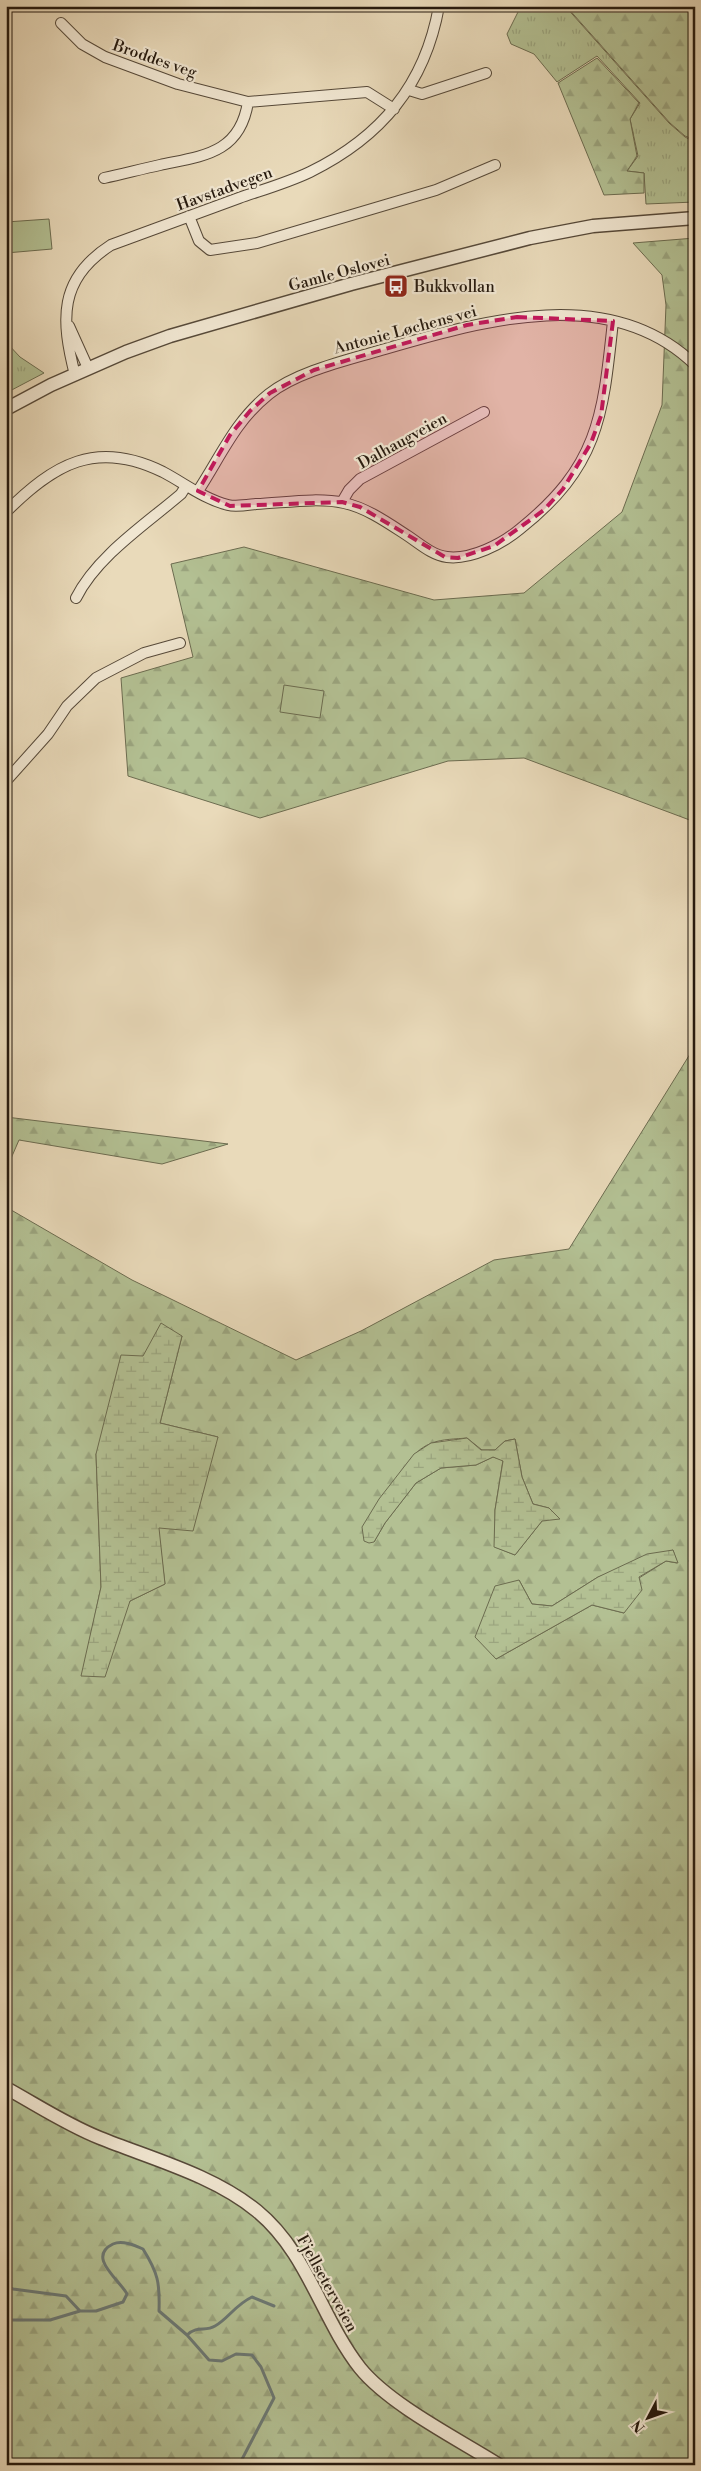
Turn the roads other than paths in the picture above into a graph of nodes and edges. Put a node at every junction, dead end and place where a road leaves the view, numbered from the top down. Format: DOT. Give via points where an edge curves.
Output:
graph roads {
  1 [pos="439,6"];
  2 [pos="61,23"];
  3 [pos="486,73"];
  4 [pos="409,90"];
  5 [pos="248,102"];
  6 [pos="394,109"];
  7 [pos="495,165"];
  8 [pos="104,178"];
  9 [pos="189,216"];
  10 [pos="695,218"];
  11 [pos="66,318"];
  12 [pos="613,321"];
  13 [pos="695,365"];
  14 [pos="88,368"];
  15 [pos="75,375"];
  16 [pos="6,409"];
  17 [pos="484,412"];
  18 [pos="186,486"];
  19 [pos="198,491"];
  20 [pos="342,502"];
  21 [pos="6,512"];
  22 [pos="76,598"];
  23 [pos="180,643"];
  24 [pos="6,781"];
  25 [pos="6,2088"];
  26 [pos="499,2465"];
  1 -- 4 [label="street, Havstadvegen" via="435,31"];
  2 -- 5 [label="street, Broddes veg" via="82,44 105,57 178,84"];
  3 -- 4 [label="street" via="422,94"];
  4 -- 6 [label="street, Havstadvegen"];
  5 -- 6 [label="street, Broddes veg" via="367,92"];
  5 -- 8 [label="street" via="240,130 213,154"];
  6 -- 9 [label="street, Havstadvegen" via="365,138 308,173"];
  7 -- 9 [label="street" via="436,190 257,243 210,250 199,242"];
  9 -- 11 [label="street, Havstadvegen" via="111,246 93,257 70,292"];
  10 -- 14 [label="street, Gamle Oslovei" via="593,226 530,238 351,284 170,336"];
  11 -- 14 [label="street"];
  11 -- 15 [label="street, Havstadvegen" via="66,340"];
  12 -- 13 [label="street, Antonie Løchens vei" via="641,330 672,346"];
  12 -- 19 [label="street, Antonie Løchens vei" via="595,317 517,317 467,325 314,370 270,392 250,411 230,434"];
  12 -- 20 [label="street" via="601,416 591,443 563,489 544,510 512,536 472,554 445,557 360,508"];
  14 -- 15 [label="street, Gamle Oslovei"];
  15 -- 16 [label="street, Gamle Oslovei"];
  17 -- 20 [label="street, Dalhaugveien" via="360,480"];
  18 -- 19 [label="street"];
  18 -- 21 [label="street" via="137,462 100,457 69,464 45,476"];
  18 -- 22 [label="street" via="182,494 99,564"];
  19 -- 20 [label="street" via="230,506"];
  23 -- 24 [label="street" via="144,653 96,678 67,706 48,734"];
  25 -- 26 [label="street, Fjellseterveien" via="97,2137 210,2182 256,2210 292,2248 334,2329 369,2378 407,2408"];
}
